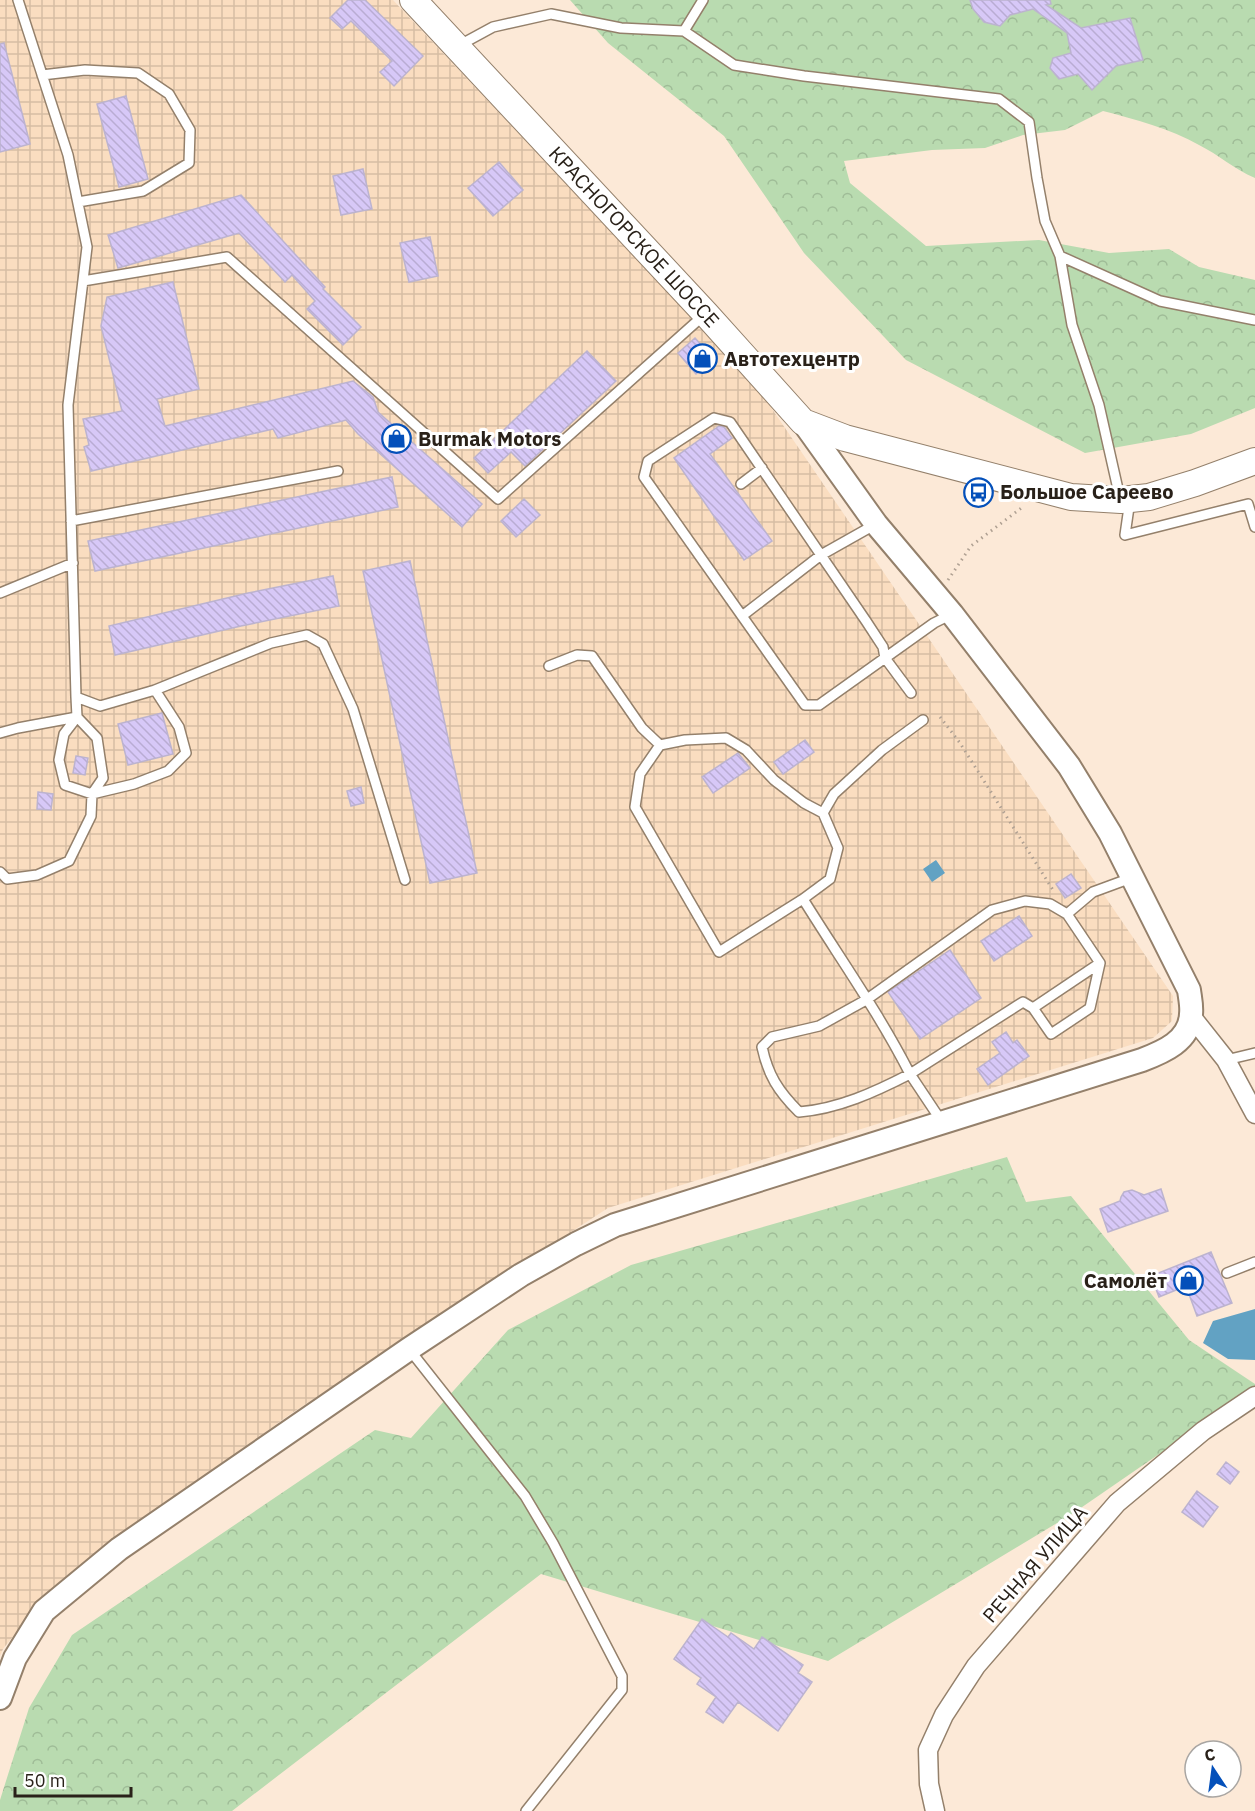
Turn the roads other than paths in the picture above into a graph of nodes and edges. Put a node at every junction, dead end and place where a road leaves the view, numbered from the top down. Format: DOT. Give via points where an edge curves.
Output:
graph roads {
  1 [pos="18,0"];
  2 [pos="413,0"];
  3 [pos="703,0"];
  4 [pos="684,31"];
  5 [pos="456,47"];
  6 [pos="42,75"];
  7 [pos="78,202"];
  8 [pos="1060,256"];
  9 [pos="83,281"];
  10 [pos="706,314"];
  11 [pos="1255,320"];
  12 [pos="803,422"];
  13 [pos="1255,461"];
  14 [pos="762,468"];
  15 [pos="338,471"];
  16 [pos="741,484"];
  17 [pos="1126,500"];
  18 [pos="1252,503"];
  19 [pos="71,521"];
  20 [pos="876,524"];
  21 [pos="1255,527"];
  22 [pos="821,555"];
  23 [pos="73,563"];
  24 [pos="0,593"];
  25 [pos="952,614"];
  26 [pos="742,616"];
  27 [pos="885,658"];
  28 [pos="549,666"];
  29 [pos="155,690"];
  30 [pos="911,693"];
  31 [pos="76,697"];
  32 [pos="77,717"];
  33 [pos="923,720"];
  34 [pos="0,733"];
  35 [pos="660,745"];
  36 [pos="92,794"];
  37 [pos="823,813"];
  38 [pos="0,872"];
  39 [pos="1133,877"];
  40 [pos="405,880"];
  41 [pos="803,899"];
  42 [pos="1067,914"];
  43 [pos="1100,963"];
  44 [pos="866,1000"];
  45 [pos="1033,1008"];
  46 [pos="1191,1016"];
  47 [pos="1255,1053"];
  48 [pos="1226,1060"];
  49 [pos="910,1074"];
  50 [pos="1255,1114"];
  51 [pos="943,1124"];
  52 [pos="1255,1262"];
  53 [pos="1227,1273"];
  54 [pos="409,1348"];
  55 [pos="1255,1396"];
  56 [pos="0,1698"];
  57 [pos="526,1811"];
  58 [pos="935,1811"];
  1 -- 6 [label="lane"];
  2 -- 5 [label="main road, КРАСНОГОРСКОЕ ШОССЕ"];
  3 -- 4 [label="lane"];
  4 -- 5 [label="lane" via="621,28 551,14 493,27"];
  4 -- 8 [label="lane" via="734,65 999,99 1029,122 1045,221"];
  5 -- 10 [label="main road, КРАСНОГОРСКОЕ ШОССЕ"];
  6 -- 7 [label="lane" via="68,155"];
  6 -- 7 [label="lane" via="84,70 138,73 169,94 190,130 189,163 143,191"];
  7 -- 9 [label="lane" via="87,247"];
  8 -- 11 [label="lane" via="1160,301"];
  8 -- 17 [label="lane" via="1072,324 1100,405"];
  9 -- 10 [label="lane" via="227,257 498,499"];
  9 -- 19 [label="lane" via="68,405"];
  10 -- 12 [label="main road, КРАСНОГОРСКОЕ ШОССЕ"];
  12 -- 17 [label="main road, КРАСНОГОРСКОЕ ШОССЕ" via="845,438 1071,497"];
  12 -- 20 [label="street"];
  13 -- 17 [label="main road, КРАСНОГОРСКОЕ ШОССЕ" via="1149,497"];
  14 -- 16 [label="lane"];
  14 -- 22 [label="lane"];
  14 -- 26 [label="lane" via="730,422 714,418 648,461 644,477"];
  15 -- 19 [label="lane"];
  17 -- 18 [label="lane" via="1125,535"];
  18 -- 21 [label="lane"];
  19 -- 23 [label="lane"];
  20 -- 22 [label="lane"];
  20 -- 25 [label="street"];
  22 -- 26 [label="lane"];
  22 -- 27 [label="lane" via="883,647"];
  23 -- 24 [label="lane"];
  23 -- 31 [label="lane"];
  25 -- 27 [label="lane"];
  25 -- 39 [label="street" via="1069,766"];
  26 -- 27 [label="lane" via="805,705 819,705"];
  27 -- 30 [label="lane"];
  28 -- 35 [label="lane" via="577,655 592,656 642,728"];
  29 -- 31 [label="lane" via="100,705"];
  29 -- 36 [label="lane" via="179,727 186,753 168,771"];
  29 -- 40 [label="lane" via="272,643 307,635 323,645 353,709"];
  31 -- 32 [label="lane"];
  32 -- 34 [label="lane"];
  32 -- 36 [label="lane" via="97,738 103,778"];
  32 -- 36 [label="lane" via="64,734 59,760 65,785"];
  33 -- 37 [label="lane" via="882,750 834,794"];
  35 -- 37 [label="lane" via="726,738 746,750 774,780"];
  35 -- 41 [label="lane" via="640,774 635,807 719,952"];
  36 -- 38 [label="lane" via="92,816 69,861 37,875 7,879"];
  37 -- 41 [label="lane" via="837,848 830,879"];
  39 -- 42 [label="lane" via="1093,892"];
  39 -- 46 [label="street" via="1189,990"];
  41 -- 44 [label="lane"];
  42 -- 43 [label="lane"];
  42 -- 44 [label="lane" via="1050,904 1025,901 992,910"];
  43 -- 45 [label="lane"];
  43 -- 45 [label="lane" via="1090,1008 1050,1034"];
  44 -- 49 [label="lane"];
  44 -- 49 [label="lane" via="819,1026 772,1037 762,1047 767,1071 799,1112 821,1110"];
  45 -- 49 [label="lane" via="1023,1002"];
  46 -- 48 [label="street"];
  46 -- 51 [label="street" via="1183,1036 1167,1051"];
  47 -- 48 [label="lane"];
  48 -- 50 [label="street"];
  49 -- 51 [label="lane"];
  51 -- 54 [label="street" via="615,1226 521,1275"];
  52 -- 53 [label="lane"];
  54 -- 56 [label="street" via="119,1549 44,1611 15,1658"];
  54 -- 57 [label="lane" via="525,1496 622,1676 622,1690"];
  55 -- 58 [label="street, РЕЧНАЯ УЛИЦА" via="1203,1431 1117,1503 976,1666 944,1715 928,1750"];
}
